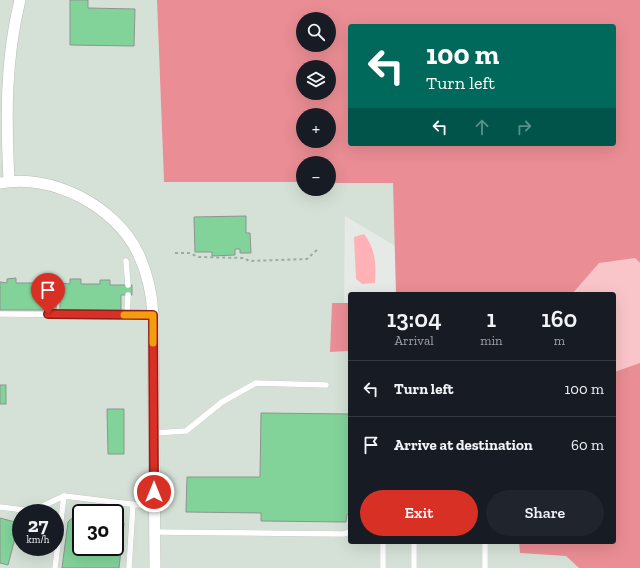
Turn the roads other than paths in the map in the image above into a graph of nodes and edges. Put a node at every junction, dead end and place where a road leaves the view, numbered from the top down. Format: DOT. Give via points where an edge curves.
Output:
graph roads {
  1 [pos="20,0"];
  2 [pos="5,182"];
  3 [pos="126,261"];
  4 [pos="128,285"];
  5 [pos="128,295"];
  6 [pos="0,314"];
  7 [pos="127,315"];
  8 [pos="153,315"];
  9 [pos="326,385"];
  10 [pos="154,433"];
  11 [pos="64,496"];
  12 [pos="133,504"];
  13 [pos="0,507"];
  14 [pos="154,507"];
  15 [pos="155,532"];
  16 [pos="348,532"];
  17 [pos="383,544"];
  18 [pos="414,544"];
  19 [pos="485,544"];
  20 [pos="55,568"];
  21 [pos="128,568"];
  22 [pos="155,568"];
  23 [pos="383,568"];
  24 [pos="414,568"];
  25 [pos="485,568"];
  1 -- 2 [label="street" via="14,24 7,84"];
  2 -- 8 [label="street" via="42,183 68,191 101,210 115,222 138,252 149,282"];
  3 -- 4 [label="lane"];
  5 -- 7 [label="lane"];
  6 -- 7 [label="lane"];
  7 -- 8 [label="lane"];
  8 -- 10 [label="street"];
  9 -- 10 [label="lane" via="256,383 222,402 186,431"];
  10 -- 14 [label="street"];
  11 -- 12 [label="lane"];
  11 -- 13 [label="lane" via="32,511"];
  11 -- 20 [label="lane"];
  12 -- 14 [label="lane"];
  12 -- 21 [label="lane"];
  14 -- 15 [label="street"];
  15 -- 16 [label="lane"];
  15 -- 22 [label="street"];
  17 -- 23 [label="lane"];
  18 -- 24 [label="lane"];
  19 -- 25 [label="lane"];
}
